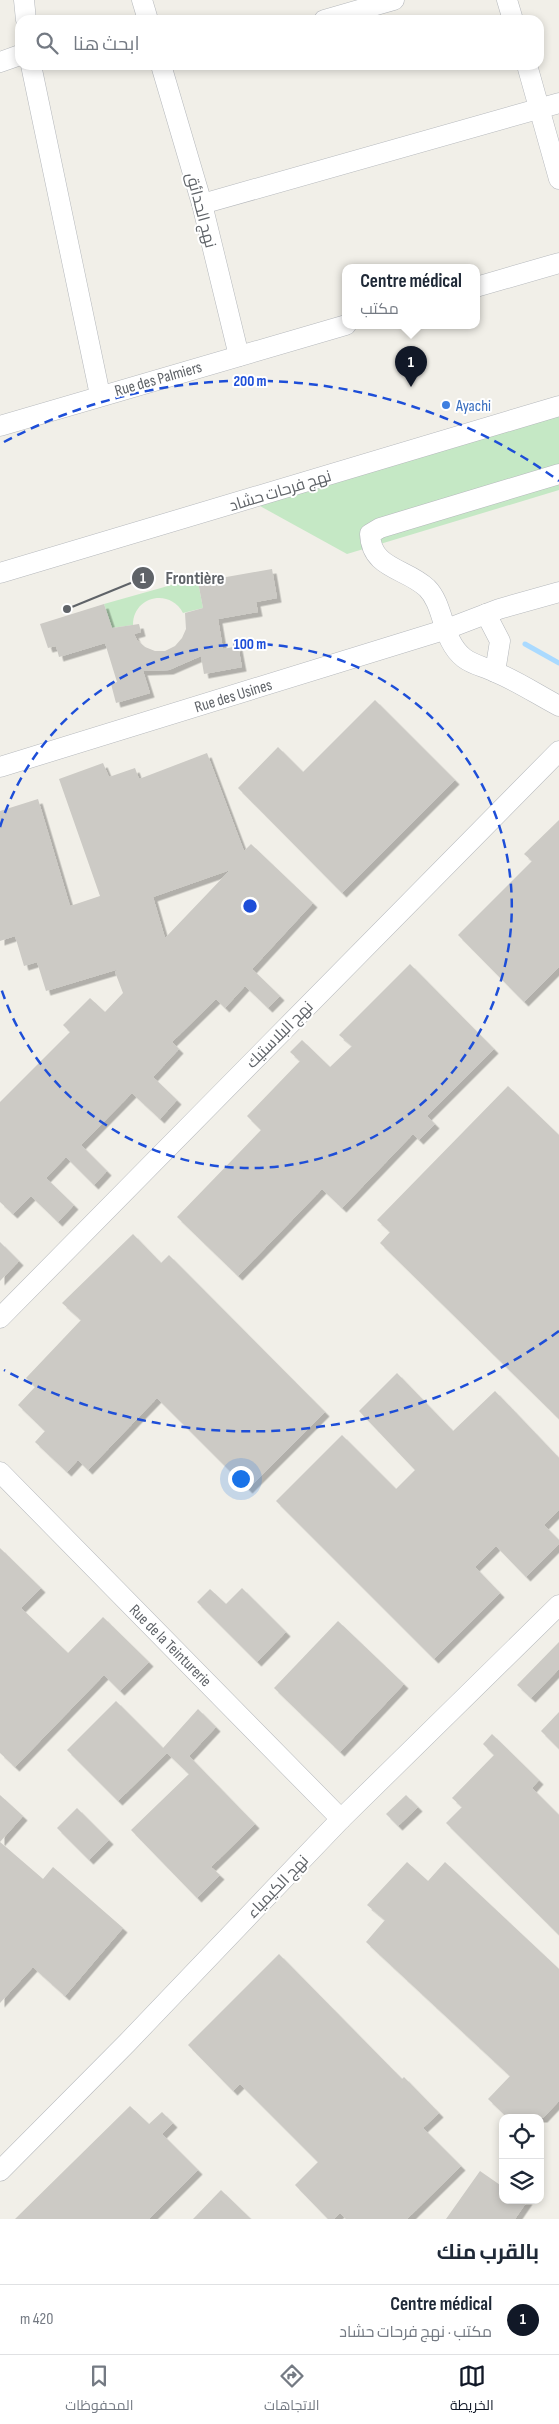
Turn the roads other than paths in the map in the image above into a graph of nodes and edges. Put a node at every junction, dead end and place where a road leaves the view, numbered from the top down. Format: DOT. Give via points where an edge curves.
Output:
graph roads {
  1 [pos="24,0"];
  2 [pos="142,0"];
  3 [pos="394,0"];
  4 [pos="506,0"];
  5 [pos="26,15"];
  6 [pos="146,15"];
  7 [pos="342,15"];
  8 [pos="511,15"];
  9 [pos="15,57"];
  10 [pos="0,62"];
  11 [pos="31,70"];
  12 [pos="164,70"];
  13 [pos="530,70"];
  14 [pos="550,106"];
  15 [pos="559,179"];
  16 [pos="202,204"];
  17 [pos="559,263"];
  18 [pos="480,286"];
  19 [pos="342,326"];
  20 [pos="239,356"];
  21 [pos="100,395"];
  22 [pos="559,406"];
  23 [pos="0,426"];
  24 [pos="559,474"];
  25 [pos="0,573"];
  26 [pos="559,592"];
  27 [pos="486,614"];
  28 [pos="444,630"];
  29 [pos="495,672"];
  30 [pos="559,706"];
  31 [pos="559,751"];
  32 [pos="0,767"];
  33 [pos="0,1318"];
  34 [pos="0,1472"];
  35 [pos="559,1605"];
  36 [pos="342,1819"];
  37 [pos="0,2171"];
  1 -- 5 [label="street"];
  2 -- 6 [label="street"];
  3 -- 7 [label="street"];
  4 -- 8 [label="street"];
  9 -- 10 [label="street"];
  11 -- 21 [label="street"];
  12 -- 16 [label="street, نهج الحدائق"];
  13 -- 14 [label="street"];
  14 -- 15 [label="street"];
  14 -- 16 [label="street"];
  16 -- 20 [label="street, نهج الحدائق"];
  17 -- 18 [label="street"];
  19 -- 20 [label="street, Rue des Palmiers"];
  20 -- 21 [label="street, Rue des Palmiers"];
  21 -- 23 [label="street, Rue des Palmiers"];
  22 -- 25 [label="street, نهج فرحات حشاد"];
  24 -- 28 [label="street" via="380,528 370,534 370,547 378,558 426,588 434,598"];
  26 -- 27 [label="street, Rue des Usines"];
  27 -- 28 [label="street, Rue des Usines"];
  27 -- 29 [label="street" via="500,641"];
  28 -- 29 [label="street" via="463,657 472,664"];
  28 -- 32 [label="street, Rue des Usines"];
  29 -- 30 [label="street"];
  31 -- 33 [label="street, نهج البلاستيك"];
  34 -- 36 [label="street, Rue de la Teinturerie"];
  35 -- 36 [label="street, نهج الكيمياء"];
  36 -- 37 [label="street, نهج الكيمياء"];
}
